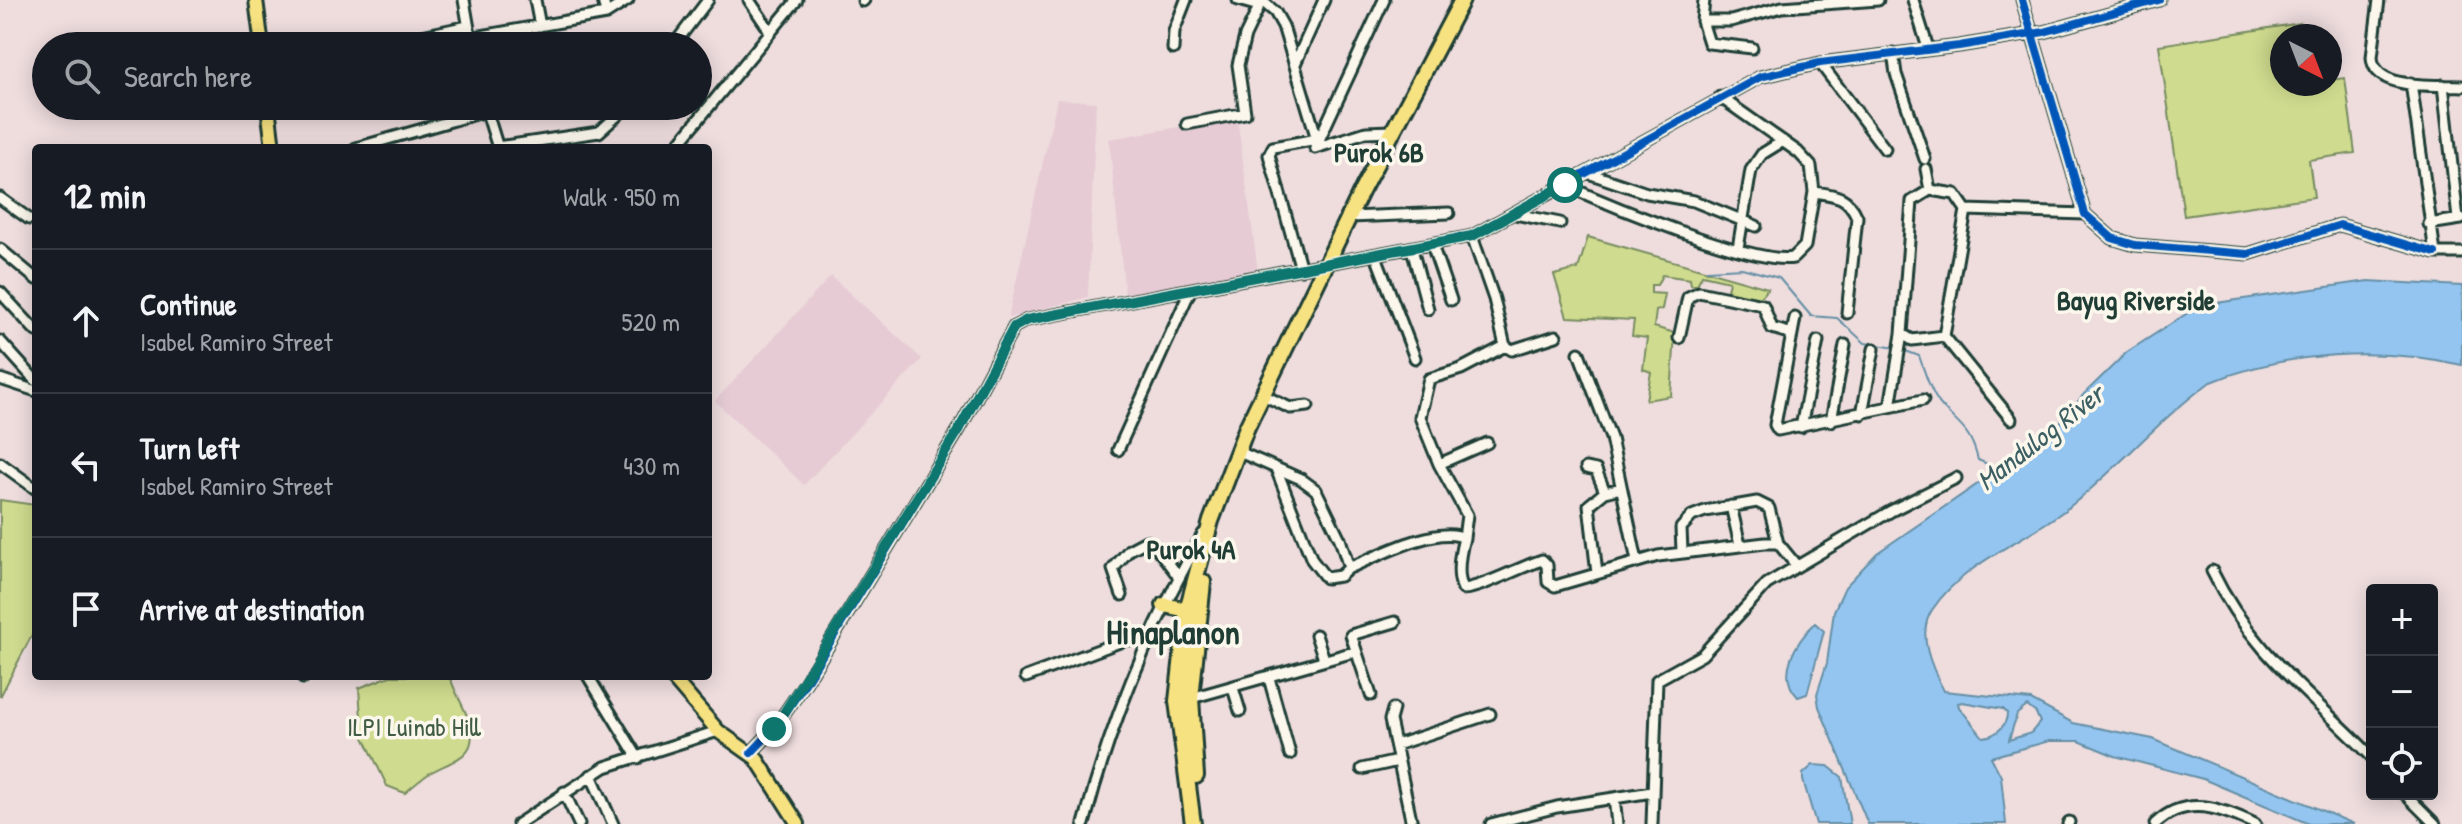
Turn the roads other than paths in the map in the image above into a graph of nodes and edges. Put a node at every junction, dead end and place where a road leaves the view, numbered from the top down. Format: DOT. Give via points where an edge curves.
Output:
graph roads {
  1 [pos="256,0"];
  2 [pos="464,0"];
  3 [pos="535,0"];
  4 [pos="603,0"];
  5 [pos="628,0"];
  6 [pos="708,0"];
  7 [pos="749,0"];
  8 [pos="797,0"];
  9 [pos="1186,0"];
  10 [pos="1238,0"];
  11 [pos="1324,0"];
  12 [pos="1384,0"];
  13 [pos="1704,0"];
  14 [pos="1878,0"];
  15 [pos="1913,0"];
  16 [pos="2022,0"];
  17 [pos="2159,0"];
  18 [pos="2379,0"];
  19 [pos="1458,1"];
  20 [pos="1261,3"];
  21 [pos="606,14"];
  22 [pos="1702,21"];
  23 [pos="468,26"];
  24 [pos="540,26"];
  25 [pos="770,31"];
  26 [pos="260,32"];
  27 [pos="440,32"];
  28 [pos="469,32"];
  29 [pos="514,32"];
  30 [pos="684,32"];
  31 [pos="2039,33"];
  32 [pos="1752,48"];
  33 [pos="1928,48"];
  34 [pos="1173,49"];
  35 [pos="1893,53"];
  36 [pos="1820,63"];
  37 [pos="1295,64"];
  38 [pos="2411,83"];
  39 [pos="2443,85"];
  40 [pos="2462,86"];
  41 [pos="1720,97"];
  42 [pos="712,102"];
  43 [pos="270,120"];
  44 [pos="449,120"];
  45 [pos="489,120"];
  46 [pos="612,120"];
  47 [pos="698,120"];
  48 [pos="1187,124"];
  49 [pos="1392,131"];
  50 [pos="566,137"];
  51 [pos="1783,141"];
  52 [pos="273,144"];
  53 [pos="369,144"];
  54 [pos="497,144"];
  55 [pos="518,144"];
  56 [pos="570,144"];
  57 [pos="678,144"];
  58 [pos="1316,144"];
  59 [pos="1885,149"];
  60 [pos="1588,173"];
  61 [pos="1565,185"];
  62 [pos="1930,190"];
  63 [pos="1814,192"];
  64 [pos="0,198"];
  65 [pos="1966,210"];
  66 [pos="1449,213"];
  67 [pos="1515,214"];
  68 [pos="2085,214"];
  69 [pos="1350,217"];
  70 [pos="29,219"];
  71 [pos="2460,219"];
  72 [pos="1745,222"];
  73 [pos="1560,223"];
  74 [pos="2429,224"];
  75 [pos="1756,226"];
  76 [pos="1472,236"];
  77 [pos="1432,245"];
  78 [pos="1738,248"];
  79 [pos="0,249"];
  80 [pos="1412,249"];
  81 [pos="2435,253"];
  82 [pos="2462,253"];
  83 [pos="1376,256"];
  84 [pos="1325,267"];
  85 [pos="1301,269"];
  86 [pos="32,276"];
  87 [pos="1191,289"];
  88 [pos="0,292"];
  89 [pos="1451,300"];
  90 [pos="1428,309"];
  91 [pos="1847,313"];
  92 [pos="1795,318"];
  93 [pos="32,327"];
  94 [pos="1792,334"];
  95 [pos="1556,336"];
  96 [pos="1944,336"];
  97 [pos="1679,338"];
  98 [pos="0,341"];
  99 [pos="1818,341"];
  100 [pos="1900,344"];
  101 [pos="1845,345"];
  102 [pos="1505,346"];
  103 [pos="1874,349"];
  104 [pos="1579,353"];
  105 [pos="1415,358"];
  106 [pos="32,377"];
  107 [pos="0,379"];
  108 [pos="32,390"];
  109 [pos="1263,395"];
  110 [pos="1923,400"];
  111 [pos="1308,406"];
  112 [pos="1890,407"];
  113 [pos="1862,414"];
  114 [pos="2011,419"];
  115 [pos="1831,421"];
  116 [pos="1801,427"];
  117 [pos="1487,443"];
  118 [pos="1118,450"];
  119 [pos="1237,451"];
  120 [pos="0,463"];
  121 [pos="1439,464"];
  122 [pos="1586,468"];
  123 [pos="1277,471"];
  124 [pos="1956,478"];
  125 [pos="32,486"];
  126 [pos="1621,488"];
  127 [pos="1605,492"];
  128 [pos="1731,506"];
  129 [pos="1211,519"];
  130 [pos="1464,538"];
  131 [pos="1778,543"];
  132 [pos="1740,545"];
  133 [pos="1682,551"];
  134 [pos="1637,561"];
  135 [pos="1796,565"];
  136 [pos="1349,568"];
  137 [pos="2212,571"];
  138 [pos="1597,573"];
  139 [pos="1179,577"];
  140 [pos="1122,595"];
  141 [pos="1164,605"];
  142 [pos="1187,610"];
  143 [pos="1395,622"];
  144 [pos="1316,635"];
  145 [pos="1149,638"];
  146 [pos="1354,652"];
  147 [pos="1324,659"];
  148 [pos="1026,677"];
  149 [pos="1269,678"];
  150 [pos="590,680"];
  151 [pos="674,680"];
  152 [pos="1233,688"];
  153 [pos="1371,695"];
  154 [pos="1184,700"];
  155 [pos="1393,709"];
  156 [pos="1240,711"];
  157 [pos="1490,714"];
  158 [pos="718,731"];
  159 [pos="1396,745"];
  160 [pos="2366,752"];
  161 [pos="751,753"];
  162 [pos="1290,754"];
  163 [pos="638,758"];
  164 [pos="1398,761"];
  165 [pos="1362,769"];
  166 [pos="591,775"];
  167 [pos="564,792"];
  168 [pos="1652,792"];
  169 [pos="1614,798"];
  170 [pos="2411,800"];
  171 [pos="1531,819"];
  172 [pos="518,824"];
  173 [pos="579,824"];
  174 [pos="613,824"];
  175 [pos="798,824"];
  176 [pos="1084,824"];
  177 [pos="1193,824"];
  178 [pos="1202,824"];
  179 [pos="1412,824"];
  180 [pos="1491,824"];
  181 [pos="1617,824"];
  182 [pos="1652,824"];
  183 [pos="2155,824"];
  184 [pos="2255,824"];
  185 [pos="2435,824"];
  1 -- 26 [label="main road"];
  2 -- 23 [label="street"];
  3 -- 24 [label="street"];
  4 -- 21 [label="street"];
  5 -- 21 [label="street"];
  6 -- 30 [label="street"];
  7 -- 25 [label="street"];
  8 -- 25 [label="street"];
  9 -- 34 [label="street"];
  10 -- 20 [label="street"];
  11 -- 37 [label="street"];
  12 -- 58 [label="street"];
  13 -- 22 [label="street"];
  14 -- 22 [label="street" via="1782,7 1731,21"];
  15 -- 33 [label="street"];
  16 -- 31 [label="street"];
  17 -- 31 [label="street"];
  18 -- 38 [label="street" via="2373,65 2388,80"];
  19 -- 49 [label="highway"];
  20 -- 37 [label="street" via="1279,18"];
  20 -- 48 [label="street" via="1238,65 1245,113"];
  21 -- 24 [label="street"];
  22 -- 32 [label="street" via="1705,36 1715,46"];
  23 -- 27 [label="street"];
  23 -- 28 [label="street"];
  24 -- 29 [label="street"];
  25 -- 42 [label="street"];
  31 -- 33 [label="street"];
  31 -- 68 [label="street"];
  33 -- 35 [label="street"];
  35 -- 36 [label="street"];
  35 -- 62 [label="street"];
  36 -- 41 [label="street" via="1760,77"];
  36 -- 59 [label="street"];
  37 -- 58 [label="street"];
  38 -- 39 [label="street"];
  38 -- 74 [label="street"];
  39 -- 40 [label="street"];
  39 -- 71 [label="street"];
  41 -- 51 [label="street"];
  41 -- 60 [label="street"];
  43 -- 52 [label="main road"];
  44 -- 53 [label="street"];
  45 -- 54 [label="street"];
  46 -- 50 [label="street" via="599,132"];
  47 -- 57 [label="street"];
  49 -- 58 [label="street"];
  49 -- 69 [label="highway"];
  50 -- 55 [label="street"];
  50 -- 56 [label="street"];
  51 -- 63 [label="street" via="1811,166"];
  51 -- 72 [label="street" via="1755,160"];
  58 -- 85 [label="street" via="1273,147 1269,155"];
  60 -- 61 [label="street"];
  60 -- 72 [label="street" via="1647,193 1694,201"];
  61 -- 67 [label="street"];
  61 -- 78 [label="street" via="1638,216"];
  62 -- 65 [label="street" via="1955,194"];
  62 -- 100 [label="street" via="1914,198 1910,209"];
  63 -- 78 [label="street" via="1801,253 1779,260"];
  63 -- 91 [label="street" via="1841,196 1857,217"];
  64 -- 70 [label="street"];
  65 -- 68 [label="street"];
  65 -- 96 [label="street"];
  66 -- 69 [label="street"];
  67 -- 73 [label="street"];
  67 -- 76 [label="street"];
  68 -- 81 [label="street" via="2112,238 2135,245 2248,254 2340,225"];
  69 -- 84 [label="highway"];
  71 -- 74 [label="street"];
  72 -- 75 [label="street"];
  72 -- 78 [label="street"];
  74 -- 81 [label="street"];
  76 -- 77 [label="street"];
  76 -- 102 [label="street"];
  77 -- 80 [label="street"];
  77 -- 89 [label="street"];
  79 -- 86 [label="street"];
  80 -- 83 [label="street"];
  80 -- 90 [label="street"];
  81 -- 82 [label="street"];
  83 -- 84 [label="street"];
  83 -- 105 [label="street"];
  84 -- 85 [label="street"];
  84 -- 109 [label="highway"];
  85 -- 87 [label="street"];
  87 -- 118 [label="street"];
  87 -- 161 [label="street" via="1027,320 1009,332 960,428 806,682"];
  88 -- 93 [label="street"];
  92 -- 94 [label="street"];
  94 -- 97 [label="street" via="1772,328 1763,305 1699,292 1688,297"];
  94 -- 116 [label="street" via="1775,425 1778,430"];
  95 -- 102 [label="street" via="1512,350"];
  96 -- 100 [label="street"];
  96 -- 114 [label="street"];
  98 -- 106 [label="street"];
  99 -- 116 [label="street"];
  100 -- 112 [label="street"];
  101 -- 115 [label="street"];
  102 -- 121 [label="street" via="1429,379 1420,417"];
  103 -- 113 [label="street"];
  104 -- 126 [label="street" via="1611,438"];
  107 -- 108 [label="street"];
  109 -- 111 [label="street" via="1290,408"];
  109 -- 119 [label="highway"];
  110 -- 112 [label="street"];
  112 -- 113 [label="street"];
  113 -- 115 [label="street"];
  115 -- 116 [label="street"];
  117 -- 121 [label="street"];
  119 -- 123 [label="street"];
  119 -- 129 [label="highway"];
  120 -- 125 [label="street"];
  121 -- 130 [label="street" via="1467,515"];
  122 -- 127 [label="street" via="1596,470"];
  123 -- 136 [label="street" via="1301,479 1320,496"];
  123 -- 136 [label="street" via="1318,570 1331,578"];
  124 -- 135 [label="street"];
  126 -- 127 [label="street"];
  126 -- 134 [label="street"];
  127 -- 138 [label="street" via="1594,498 1588,514"];
  128 -- 131 [label="street" via="1763,504 1771,513"];
  128 -- 132 [label="street"];
  128 -- 133 [label="street" via="1685,521"];
  129 -- 139 [label="street"];
  129 -- 142 [label="highway"];
  129 -- 154 [label="highway"];
  130 -- 136 [label="street" via="1444,533"];
  130 -- 138 [label="street" via="1463,589 1542,560 1548,582 1555,586"];
  131 -- 132 [label="street"];
  131 -- 135 [label="street"];
  132 -- 133 [label="street"];
  133 -- 134 [label="street"];
  134 -- 138 [label="street"];
  135 -- 168 [label="street" via="1767,584 1702,655 1657,680"];
  137 -- 160 [label="street" via="2241,625 2301,692"];
  139 -- 140 [label="street" via="1146,541 1115,563"];
  139 -- 141 [label="street"];
  141 -- 142 [label="highway"];
  141 -- 145 [label="street"];
  142 -- 154 [label="highway"];
  143 -- 146 [label="street" via="1351,635"];
  144 -- 147 [label="street"];
  145 -- 148 [label="street" via="1125,640"];
  145 -- 176 [label="street" via="1107,741"];
  146 -- 147 [label="street"];
  146 -- 153 [label="street"];
  147 -- 149 [label="street"];
  149 -- 152 [label="street"];
  149 -- 162 [label="street"];
  150 -- 163 [label="street"];
  151 -- 158 [label="main road"];
  152 -- 154 [label="street"];
  152 -- 156 [label="street"];
  154 -- 177 [label="highway"];
  154 -- 178 [label="highway"];
  155 -- 159 [label="street"];
  157 -- 159 [label="street"];
  158 -- 161 [label="main road"];
  158 -- 163 [label="street"];
  159 -- 164 [label="street"];
  161 -- 175 [label="main road"];
  163 -- 166 [label="street"];
  164 -- 165 [label="street"];
  164 -- 179 [label="street"];
  166 -- 167 [label="street"];
  166 -- 174 [label="street"];
  167 -- 172 [label="street"];
  167 -- 173 [label="street"];
  168 -- 169 [label="street"];
  168 -- 182 [label="street"];
  169 -- 171 [label="street"];
  169 -- 181 [label="street"];
  170 -- 185 [label="street"];
  171 -- 180 [label="street"];
  183 -- 184 [label="street" via="2172,811 2203,805"];
}
